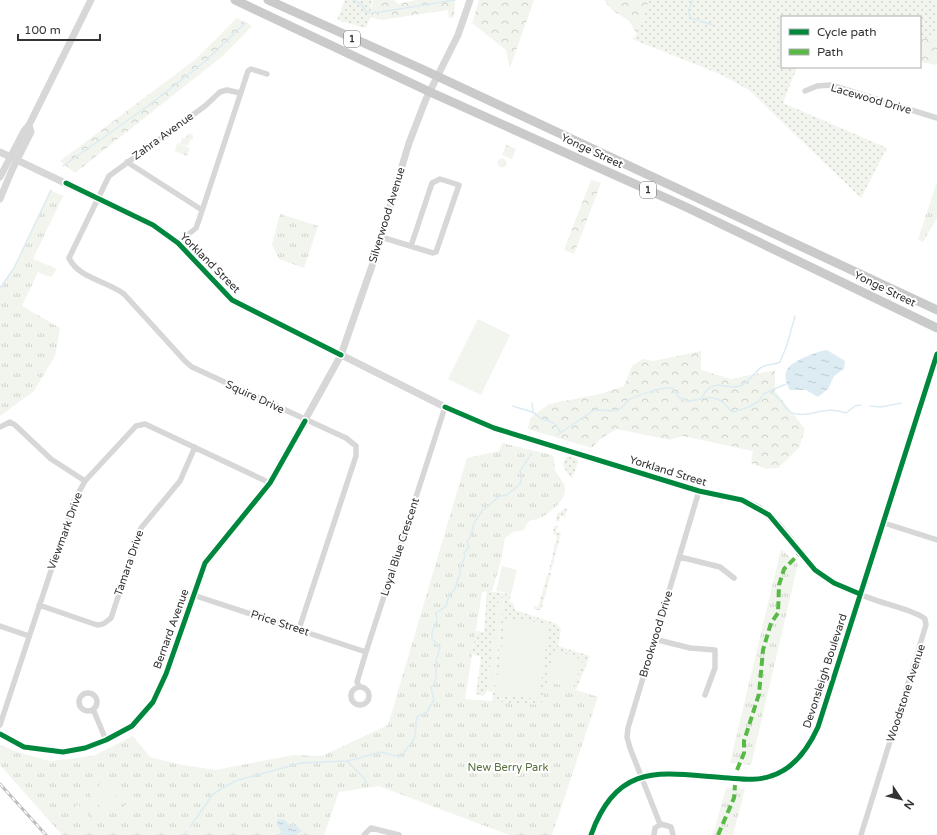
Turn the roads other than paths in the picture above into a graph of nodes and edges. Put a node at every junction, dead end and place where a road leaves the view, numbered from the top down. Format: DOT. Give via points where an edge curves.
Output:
graph roads {
  1 [pos="91,0"];
  2 [pos="235,0"];
  3 [pos="268,0"];
  4 [pos="470,0"];
  5 [pos="268,74"];
  6 [pos="437,76"];
  7 [pos="805,91"];
  8 [pos="430,92"];
  9 [pos="240,93"];
  10 [pos="937,118"];
  11 [pos="0,152"];
  12 [pos="14,159"];
  13 [pos="127,162"];
  14 [pos="0,177"];
  15 [pos="97,198"];
  16 [pos="0,199"];
  17 [pos="202,210"];
  18 [pos="381,237"];
  19 [pos="178,244"];
  20 [pos="411,246"];
  21 [pos="937,310"];
  22 [pos="937,328"];
  23 [pos="937,354"];
  24 [pos="341,355"];
  25 [pos="444,407"];
  26 [pos="305,420"];
  27 [pos="0,427"];
  28 [pos="195,447"];
  29 [pos="85,481"];
  30 [pos="270,483"];
  31 [pos="700,491"];
  32 [pos="884,523"];
  33 [pos="937,540"];
  34 [pos="680,557"];
  35 [pos="734,578"];
  36 [pos="860,594"];
  37 [pos="193,596"];
  38 [pos="39,605"];
  39 [pos="0,626"];
  40 [pos="299,629"];
  41 [pos="29,636"];
  42 [pos="654,639"];
  43 [pos="366,652"];
  44 [pos="359,686"];
  45 [pos="705,695"];
  46 [pos="93,709"];
  47 [pos="0,725"];
  48 [pos="0,734"];
  49 [pos="106,740"];
  50 [pos="640,776"];
  51 [pos="660,824"];
  52 [pos="364,835"];
  53 [pos="399,835"];
  54 [pos="591,835"];
  55 [pos="654,835"];
  56 [pos="673,835"];
  57 [pos="861,835"];
  1 -- 12 [label="street" via="24,131"];
  2 -- 8 [label="main road, Yonge Street / 1"];
  3 -- 6 [label="main road, Yonge Street / 1"];
  4 -- 6 [label="street, Silverwood Avenue" via="458,35"];
  5 -- 9 [label="street" via="251,69 248,71"];
  6 -- 8 [label="street, Silverwood Avenue"];
  6 -- 21 [label="main road, Yonge Street / 1"];
  7 -- 10 [label="street, Lacewood Drive" via="817,86 831,85"];
  8 -- 18 [label="street, Silverwood Avenue" via="402,162"];
  8 -- 22 [label="main road, Yonge Street / 1" via="686,207"];
  9 -- 13 [label="street, Zahra Avenue" via="227,90 220,92 205,106"];
  9 -- 17 [label="street"];
  11 -- 12 [label="street, Yorkland Street"];
  12 -- 14 [label="street"];
  12 -- 15 [label="street, Yorkland Street"];
  12 -- 16 [label="street"];
  13 -- 15 [label="street, Zahra Avenue" via="108,176"];
  13 -- 17 [label="street"];
  15 -- 19 [label="street, Yorkland Street" via="153,225"];
  15 -- 26 [label="street, Squire Drive" via="69,258 75,268 124,294 192,367"];
  17 -- 19 [label="street" via="196,228"];
  18 -- 20 [label="street"];
  18 -- 24 [label="street, Silverwood Avenue"];
  19 -- 24 [label="street, Yorkland Street" via="232,300"];
  20 -- 20 [label="street" via="433,253 437,250 459,185 440,179 432,183"];
  23 -- 32 [label="street, Devonsleigh Boulevard"];
  24 -- 25 [label="street, Yorkland Street"];
  24 -- 26 [label="street, Bernard Avenue"];
  25 -- 31 [label="street, Yorkland Street" via="494,428"];
  25 -- 43 [label="street, Loyal Blue Crescent"];
  26 -- 30 [label="street, Bernard Avenue"];
  26 -- 40 [label="street, Squire Drive" via="346,438 356,446 356,450"];
  27 -- 29 [label="street" via="10,422 15,424 51,459"];
  28 -- 29 [label="street, Viewmark Drive" via="140,424 128,433"];
  28 -- 30 [label="street, Viewmark Drive"];
  28 -- 38 [label="street, Tamara Drive" via="180,481 141,528 111,618 102,625 97,625"];
  29 -- 38 [label="street, Viewmark Drive" via="74,500"];
  30 -- 37 [label="street, Bernard Avenue" via="205,563"];
  31 -- 34 [label="street, Brookwood Drive"];
  31 -- 36 [label="street, Yorkland Street" via="742,500 759,508 778,524 815,570 834,583"];
  32 -- 33 [label="street"];
  32 -- 36 [label="street, Devonsleigh Boulevard"];
  34 -- 35 [label="street" via="720,567"];
  34 -- 42 [label="street, Brookwood Drive"];
  36 -- 50 [label="street, Devonsleigh Boulevard" via="818,727 811,743 793,763 772,776 758,779 671,774"];
  36 -- 57 [label="street, Woodstone Avenue" via="926,619"];
  37 -- 40 [label="street, Price Street"];
  37 -- 49 [label="street, Bernard Avenue" via="166,674 153,702 132,726"];
  38 -- 41 [label="street, Viewmark Drive"];
  39 -- 41 [label="street"];
  40 -- 43 [label="street, Price Street"];
  41 -- 47 [label="street, Viewmark Drive"];
  42 -- 45 [label="street" via="690,648 715,650 715,668"];
  42 -- 50 [label="street, Brookwood Drive" via="627,737"];
  43 -- 44 [label="street, Loyal Blue Crescent"];
  46 -- 49 [label="street"];
  48 -- 49 [label="street, Bernard Avenue" via="24,747 63,752 85,748"];
  50 -- 51 [label="street, Brookwood Drive"];
  50 -- 54 [label="street" via="607,802"];
  51 -- 55 [label="street" via="655,828"];
  51 -- 56 [label="street" via="669,825"];
  52 -- 53 [label="street" via="371,828"];
}
